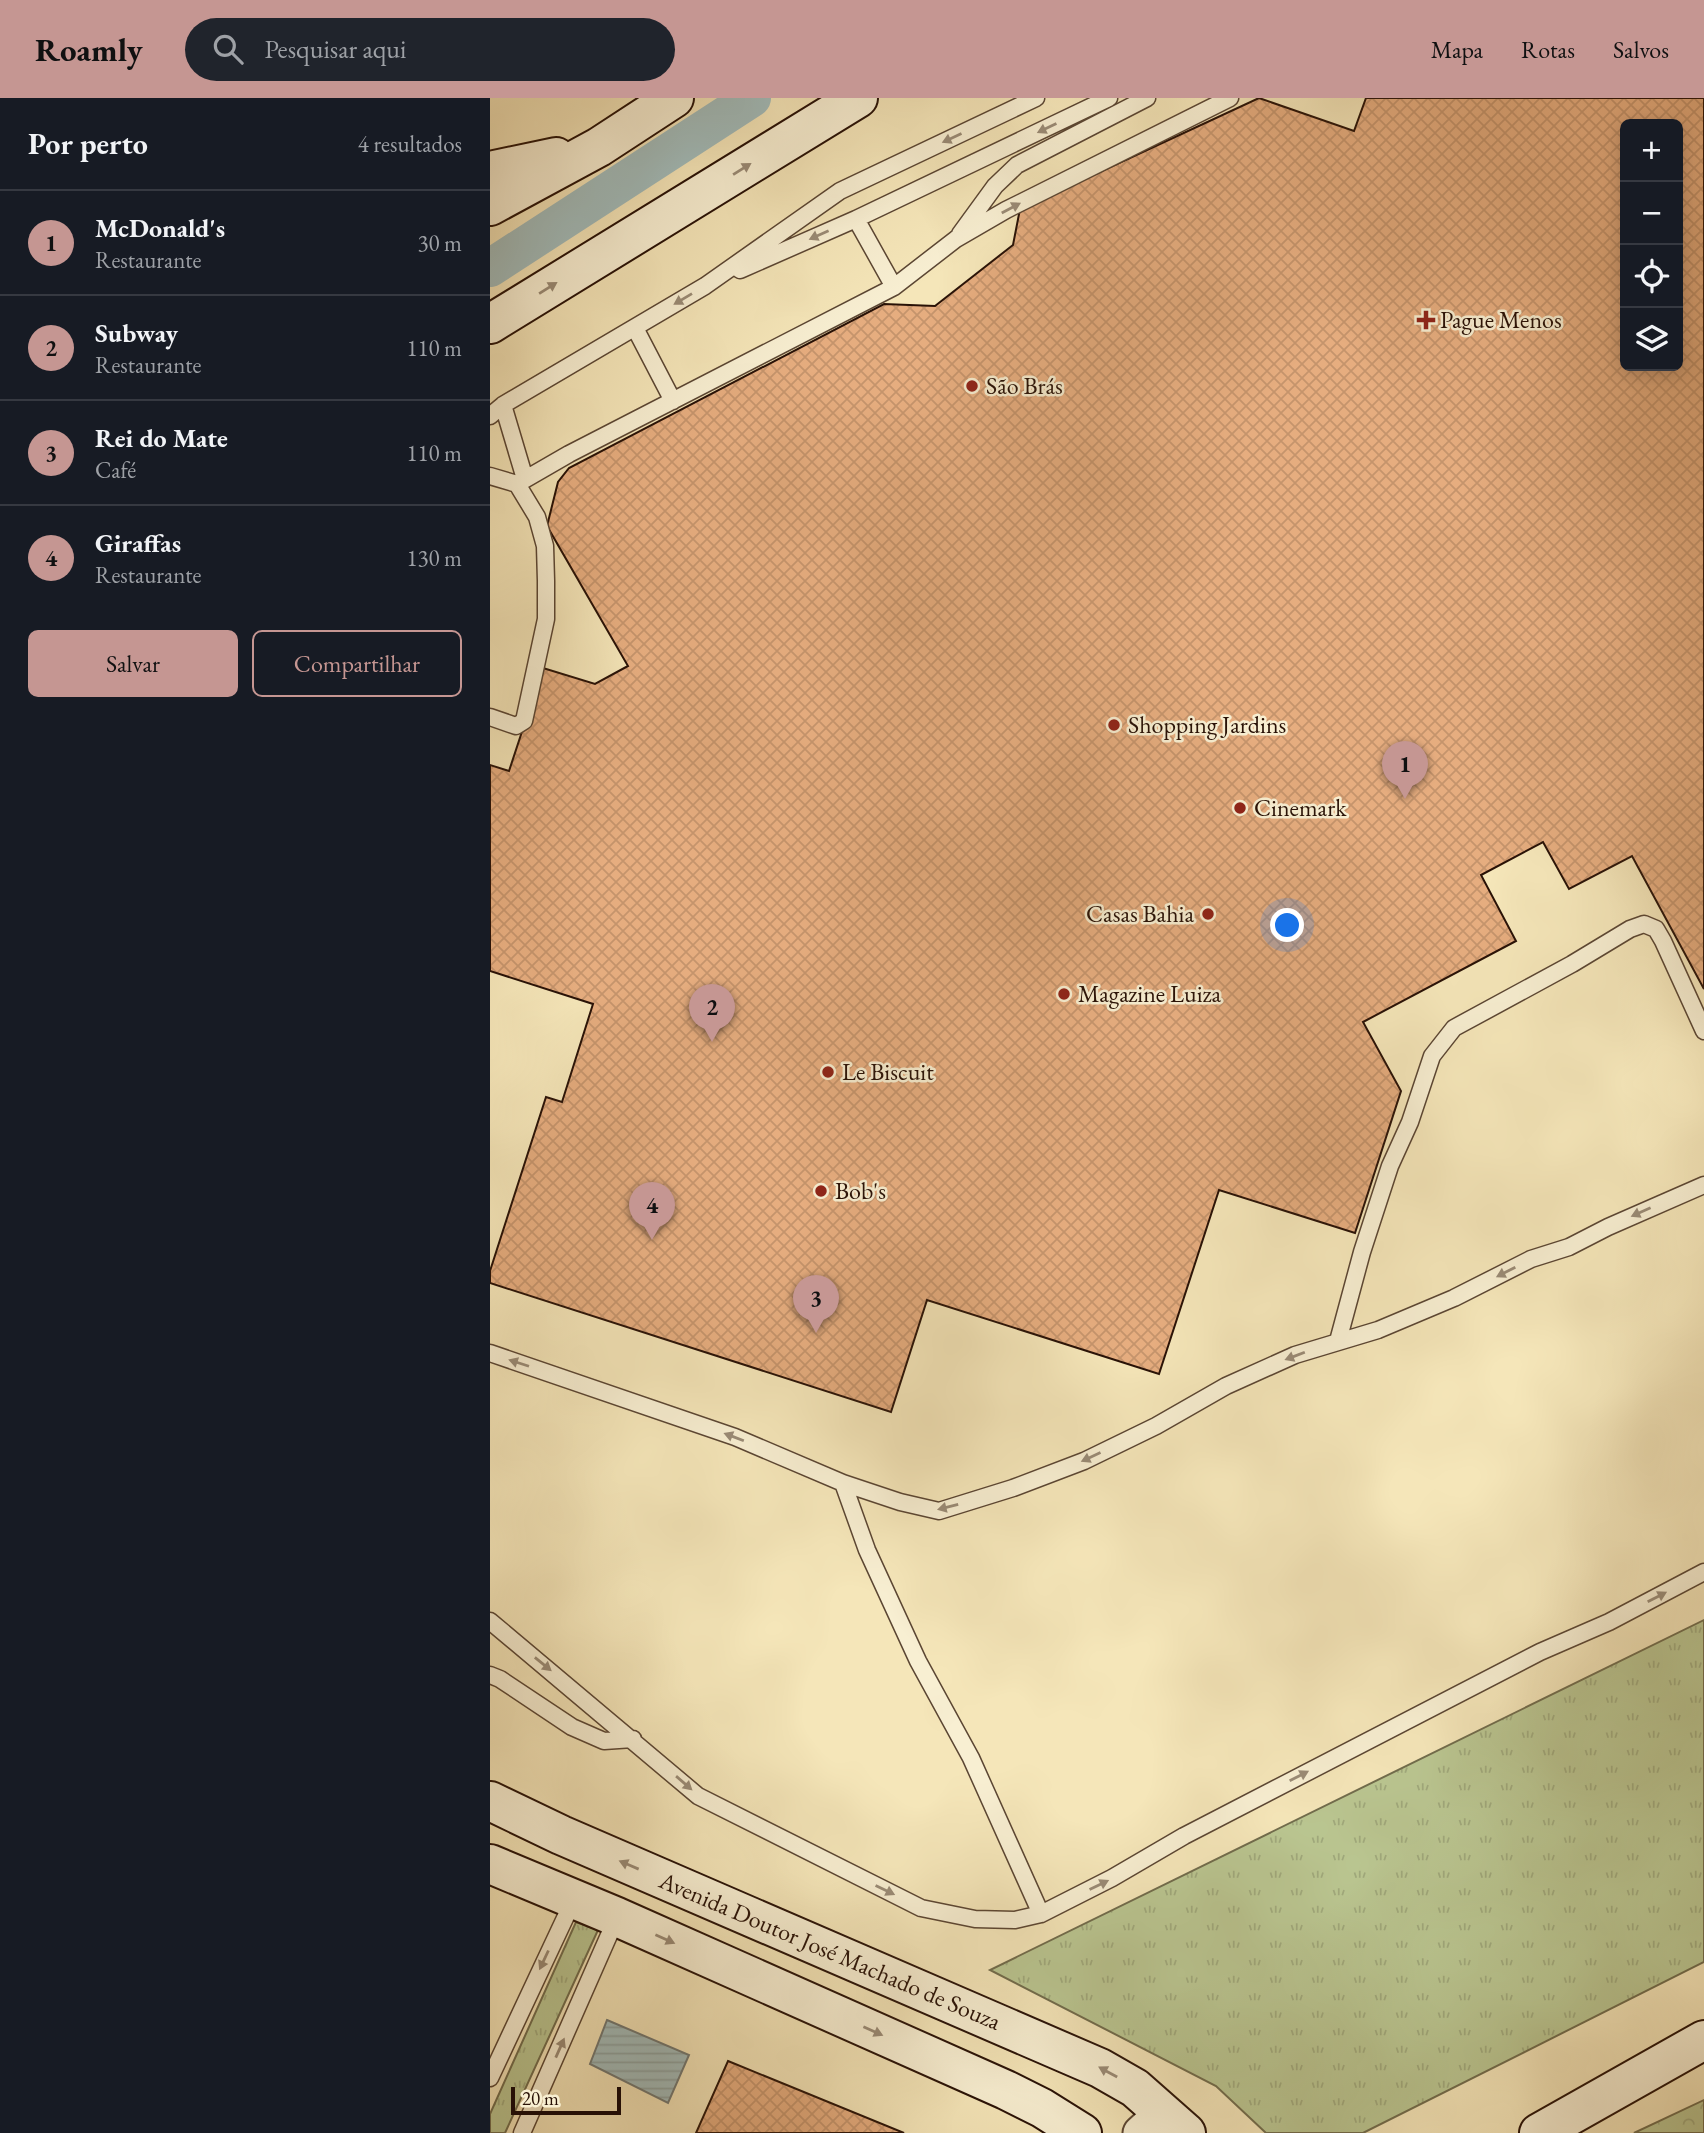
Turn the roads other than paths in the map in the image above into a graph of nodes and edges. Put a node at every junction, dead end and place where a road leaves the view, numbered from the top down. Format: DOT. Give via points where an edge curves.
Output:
graph roads {
  1 [pos="674,98"];
  2 [pos="858,98"];
  3 [pos="1036,98"];
  4 [pos="1109,98"];
  5 [pos="1147,98"];
  6 [pos="1230,98"];
  7 [pos="599,147"];
  8 [pos="490,171"];
  9 [pos="490,206"];
  10 [pos="856,219"];
  11 [pos="956,239"];
  12 [pos="705,286"];
  13 [pos="894,287"];
  14 [pos="490,324"];
  15 [pos="635,328"];
  16 [pos="673,401"];
  17 [pos="503,405"];
  18 [pos="490,416"];
  19 [pos="490,476"];
  20 [pos="521,482"];
  21 [pos="490,717"];
  22 [pos="1704,1031"];
  23 [pos="1704,1185"];
  24 [pos="1339,1341"];
  25 [pos="490,1353"];
  26 [pos="843,1483"];
  27 [pos="1704,1572"];
  28 [pos="490,1621"];
  29 [pos="490,1675"];
  30 [pos="633,1739"];
  31 [pos="490,1801"];
  32 [pos="490,1864"];
  33 [pos="574,1899"];
  34 [pos="1041,1914"];
  35 [pos="617,1917"];
  36 [pos="1704,2040"];
  37 [pos="490,2078"];
  38 [pos="1163,2126"];
  39 [pos="522,2133"];
  40 [pos="1082,2133"];
  41 [pos="1539,2133"];
  1 -- 7 [label="street"];
  14 -- 2 [label="street, one-way"];
  3 -- 12 [label="lane, one-way" via="840,191"];
  4 -- 10 [label="lane, one-way"];
  5 -- 11 [label="lane" via="1017,165 995,186"];
  11 -- 6 [label="lane, one-way"];
  7 -- 8 [label="street"];
  7 -- 9 [label="street"];
  10 -- 12 [label="lane, one-way"];
  10 -- 13 [label="lane"];
  11 -- 13 [label="lane"];
  12 -- 15 [label="lane, one-way"];
  13 -- 16 [label="lane"];
  15 -- 16 [label="lane"];
  15 -- 17 [label="lane"];
  16 -- 20 [label="lane"];
  17 -- 18 [label="lane"];
  17 -- 20 [label="lane"];
  19 -- 20 [label="lane"];
  20 -- 21 [label="lane" via="545,546 546,618 524,721 516,726"];
  22 -- 24 [label="lane" via="1663,941 1656,929 1644,923 1454,1028 1432,1056 1390,1166"];
  23 -- 24 [label="lane, one-way" via="1569,1247 1531,1259 1454,1298"];
  24 -- 26 [label="lane, one-way" via="1226,1386 1084,1461 939,1511"];
  26 -- 25 [label="lane, one-way" via="735,1437"];
  26 -- 34 [label="lane" via="867,1550 918,1661 971,1758"];
  34 -- 27 [label="lane, one-way" via="1540,1652"];
  28 -- 30 [label="lane, one-way"];
  29 -- 30 [label="lane" via="572,1727 604,1741"];
  30 -- 34 [label="lane, one-way" via="698,1796 921,1908 975,1919 1015,1920"];
  38 -- 31 [label="street, Avenida Doutor José Machado de Souza, one-way" via="1135,2088 1080,2058"];
  32 -- 33 [label="street"];
  33 -- 35 [label="street"];
  33 -- 37 [label="lane, one-way"];
  39 -- 35 [label="lane, one-way"];
  35 -- 40 [label="street, one-way" via="1006,2090"];
  36 -- 41 [label="street"];
}
